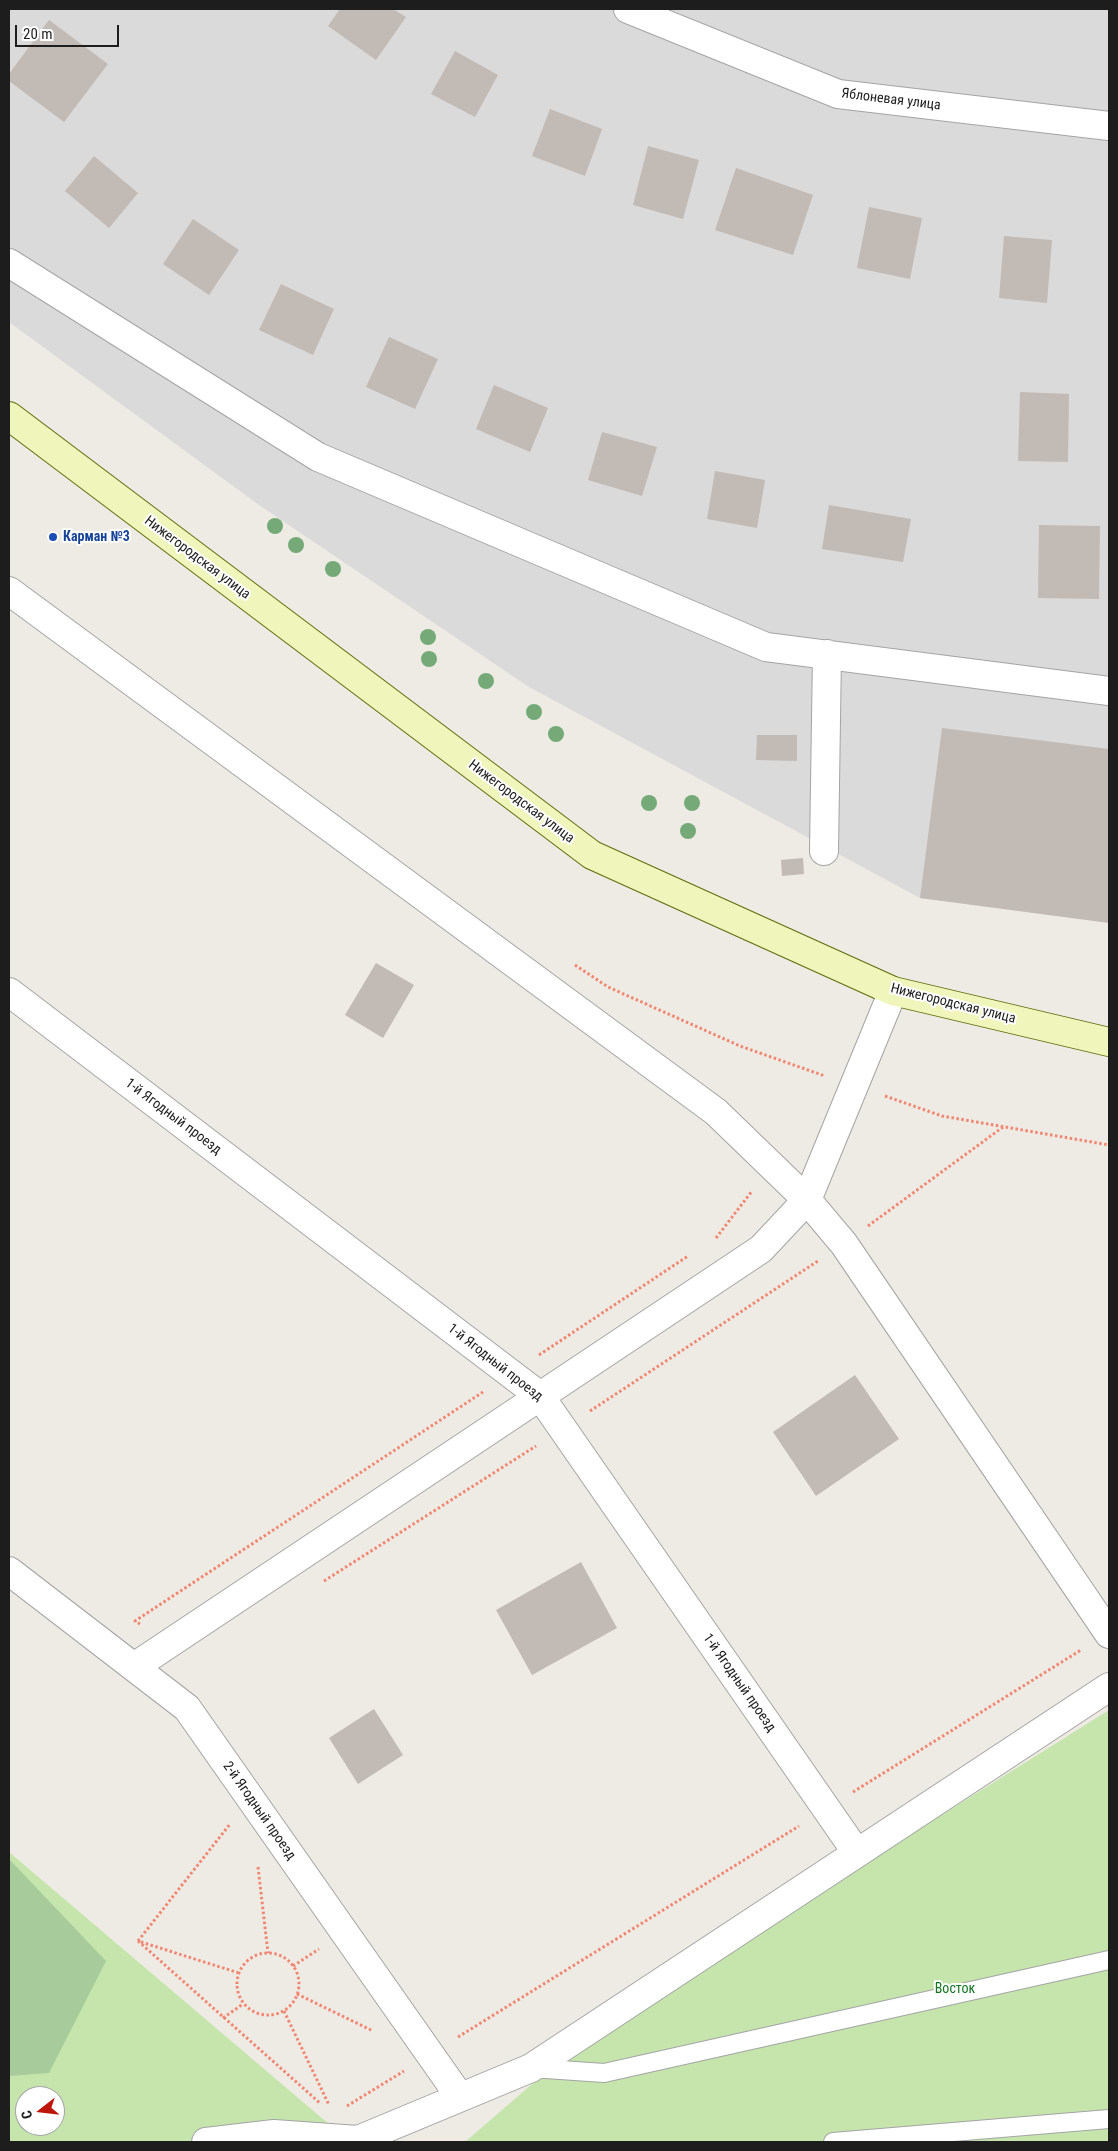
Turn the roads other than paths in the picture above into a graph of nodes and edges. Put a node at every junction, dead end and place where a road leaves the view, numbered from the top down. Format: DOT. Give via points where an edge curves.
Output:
graph roads {
  1 [pos="628,9"];
  2 [pos="1109,126"];
  3 [pos="9,263"];
  4 [pos="9,416"];
  5 [pos="9,591"];
  6 [pos="827,654"];
  7 [pos="1109,691"];
  8 [pos="824,851"];
  9 [pos="892,991"];
  10 [pos="9,992"];
  11 [pos="1109,1042"];
  12 [pos="806,1200"];
  13 [pos="540,1396"];
  14 [pos="9,1571"];
  15 [pos="1109,1634"];
  16 [pos="134,1667"];
  17 [pos="1109,1687"];
  18 [pos="857,1853"];
  19 [pos="1109,1960"];
  20 [pos="531,2068"];
  21 [pos="460,2097"];
  22 [pos="1109,2119"];
  23 [pos="206,2142"];
  24 [pos="360,2142"];
  25 [pos="833,2142"];
  1 -- 2 [label="street, Яблоневая улица" via="838,94"];
  3 -- 6 [label="street" via="318,457 766,647"];
  4 -- 9 [label="street, Нижегородская улица" via="592,855"];
  5 -- 12 [label="street" via="716,1112"];
  6 -- 7 [label="street"];
  6 -- 8 [label="street"];
  9 -- 11 [label="street, Нижегородская улица"];
  9 -- 12 [label="street"];
  10 -- 13 [label="street, 1-й Ягодный проезд"];
  12 -- 13 [label="street" via="762,1249"];
  12 -- 15 [label="street" via="844,1244"];
  13 -- 16 [label="street"];
  13 -- 18 [label="street, 1-й Ягодный проезд"];
  14 -- 16 [label="street, 2-й Ягодный проезд"];
  16 -- 21 [label="street, 2-й Ягодный проезд" via="187,1708"];
  17 -- 18 [label="street"];
  18 -- 20 [label="street"];
  19 -- 20 [label="lane" via="604,2073"];
  20 -- 21 [label="street"];
  21 -- 24 [label="street"];
  22 -- 25 [label="lane"];
  23 -- 24 [label="street" via="274,2134"];
}
